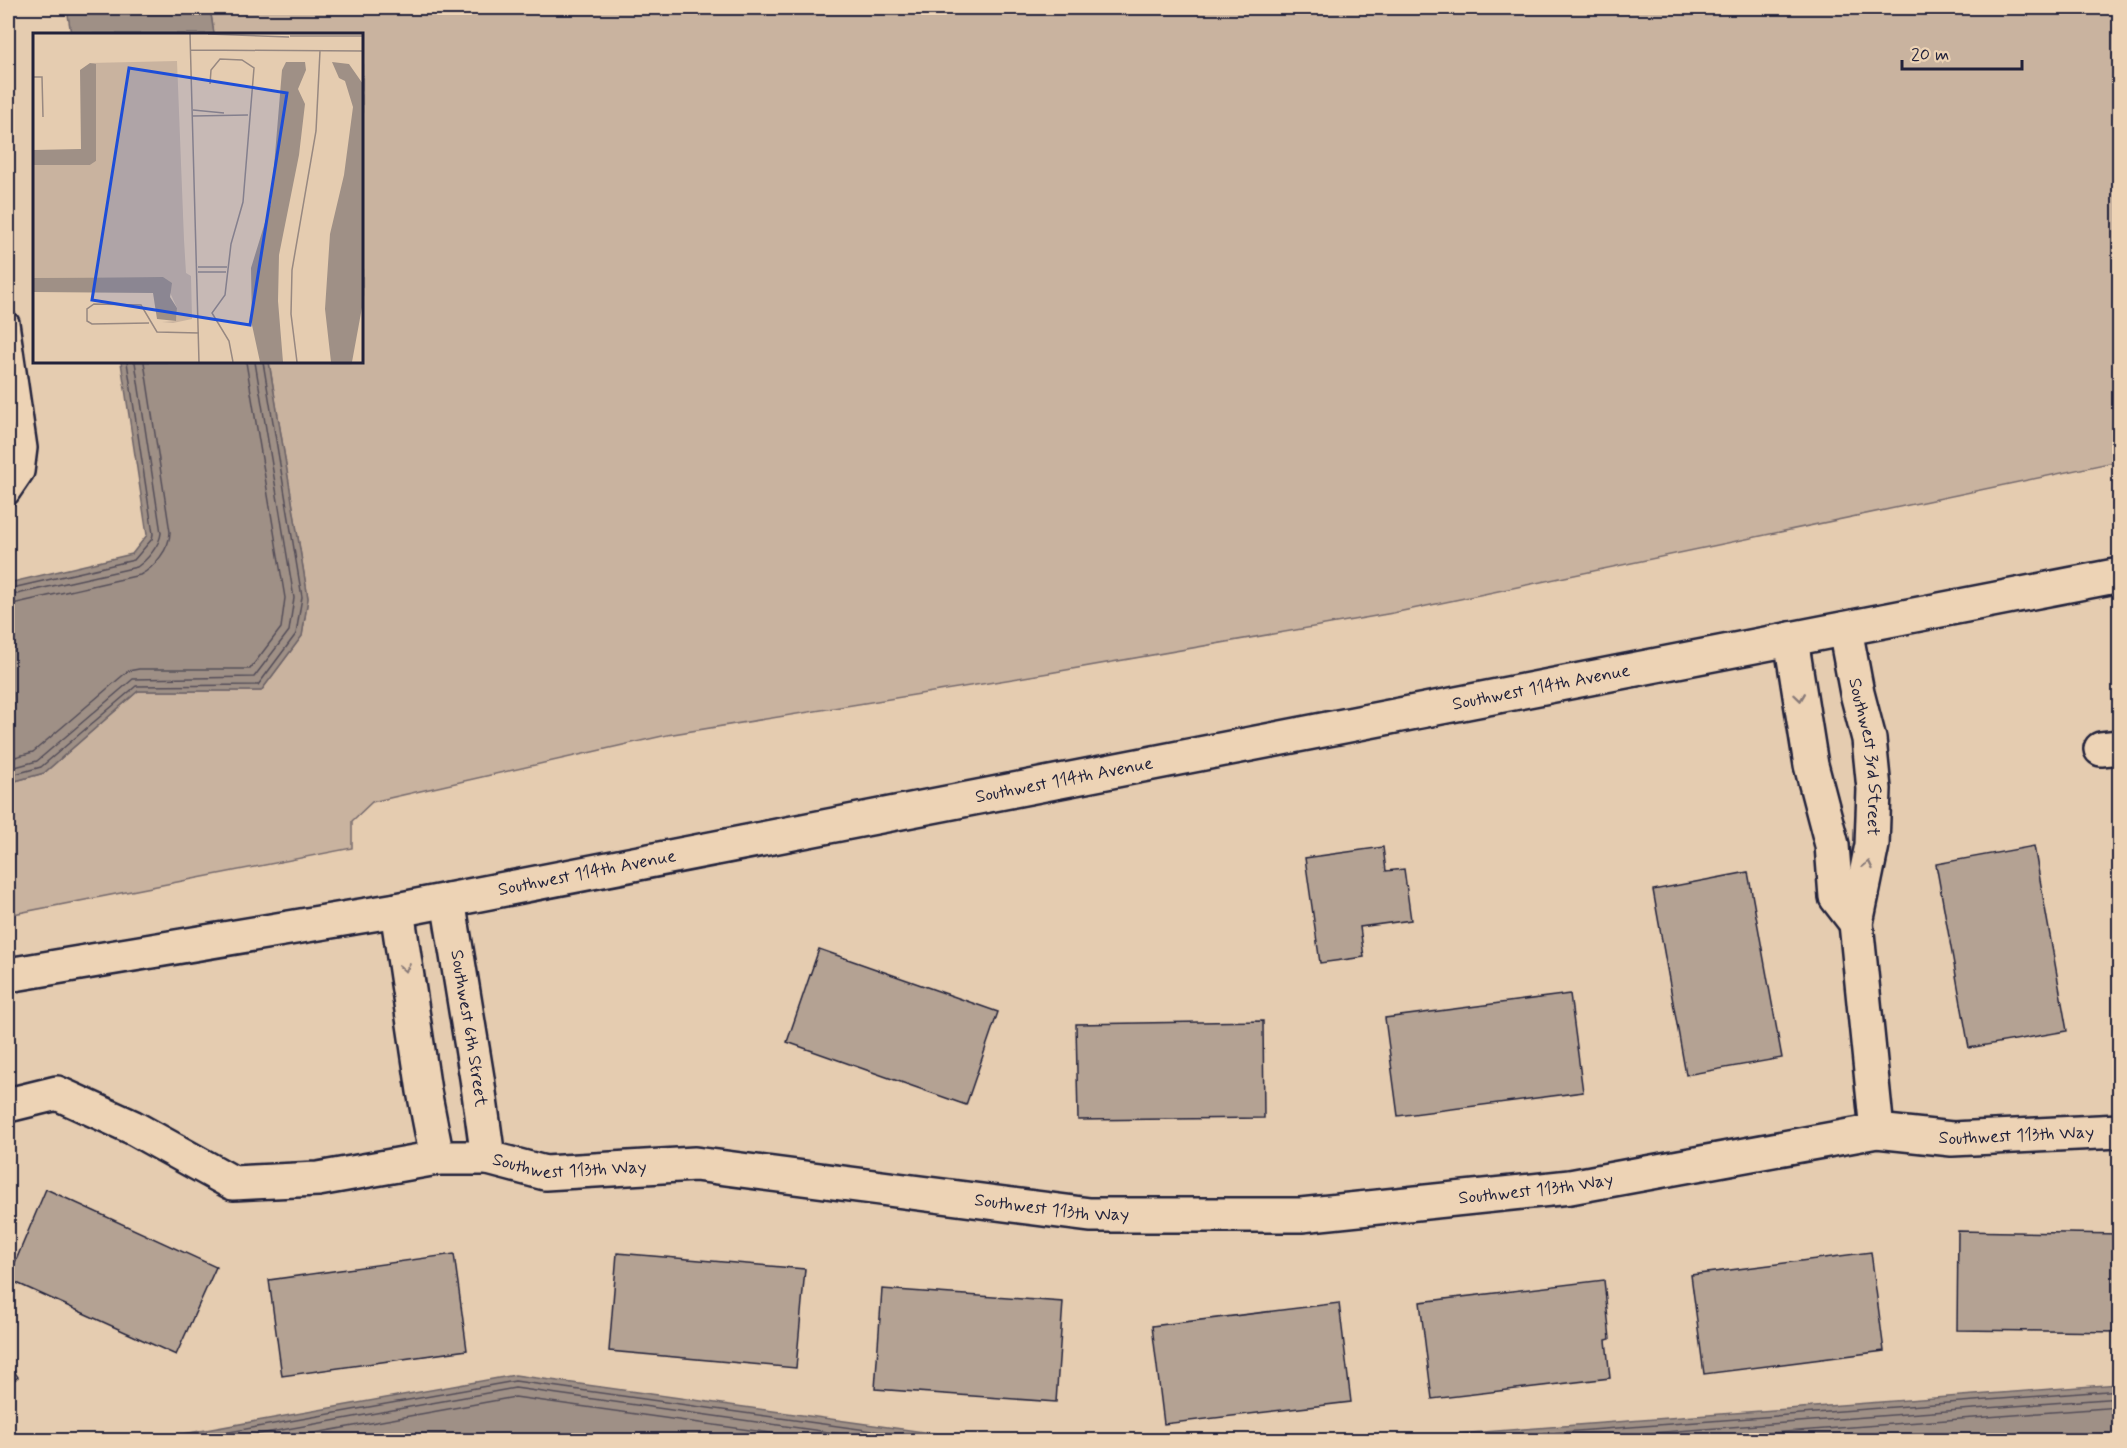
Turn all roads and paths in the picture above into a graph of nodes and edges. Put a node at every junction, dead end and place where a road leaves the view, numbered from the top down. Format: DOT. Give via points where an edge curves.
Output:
graph roads {
  1 [pos="8,323"];
  2 [pos="8,495"];
  3 [pos="2120,575"];
  4 [pos="1845,629"];
  5 [pos="1791,639"];
  6 [pos="448,900"];
  7 [pos="397,910"];
  8 [pos="1856,922"];
  9 [pos="8,975"];
  10 [pos="8,1105"];
  11 [pos="1877,1131"];
  12 [pos="2120,1131"];
  13 [pos="437,1158"];
  14 [pos="488,1158"];
  1 -- 2 [label="lane" via="26,448 23,472"];
  3 -- 4 [label="street, Southwest 114th Avenue"];
  4 -- 5 [label="street, Southwest 114th Avenue"];
  8 -- 4 [label="street, Southwest 3rd Street, one-way" via="1872,845 1874,789 1869,739"];
  5 -- 6 [label="street, Southwest 114th Avenue"];
  5 -- 8 [label="street, one-way" via="1810,765 1832,844 1836,897"];
  6 -- 7 [label="street, Southwest 114th Avenue"];
  6 -- 14 [label="street, Southwest 6th Street"];
  7 -- 9 [label="street, Southwest 114th Avenue"];
  7 -- 13 [label="street, one-way"];
  8 -- 11 [label="street, Southwest 3rd Street"];
  10 -- 13 [label="street, Southwest 113th Way" via="57,1093 132,1126 233,1183 318,1179"];
  11 -- 12 [label="street, Southwest 113th Way" via="1952,1139"];
  11 -- 14 [label="street, Southwest 113th Way" via="1570,1187 1301,1215 1090,1215 694,1164 545,1173"];
  13 -- 14 [label="street, Southwest 113th Way"];
}
